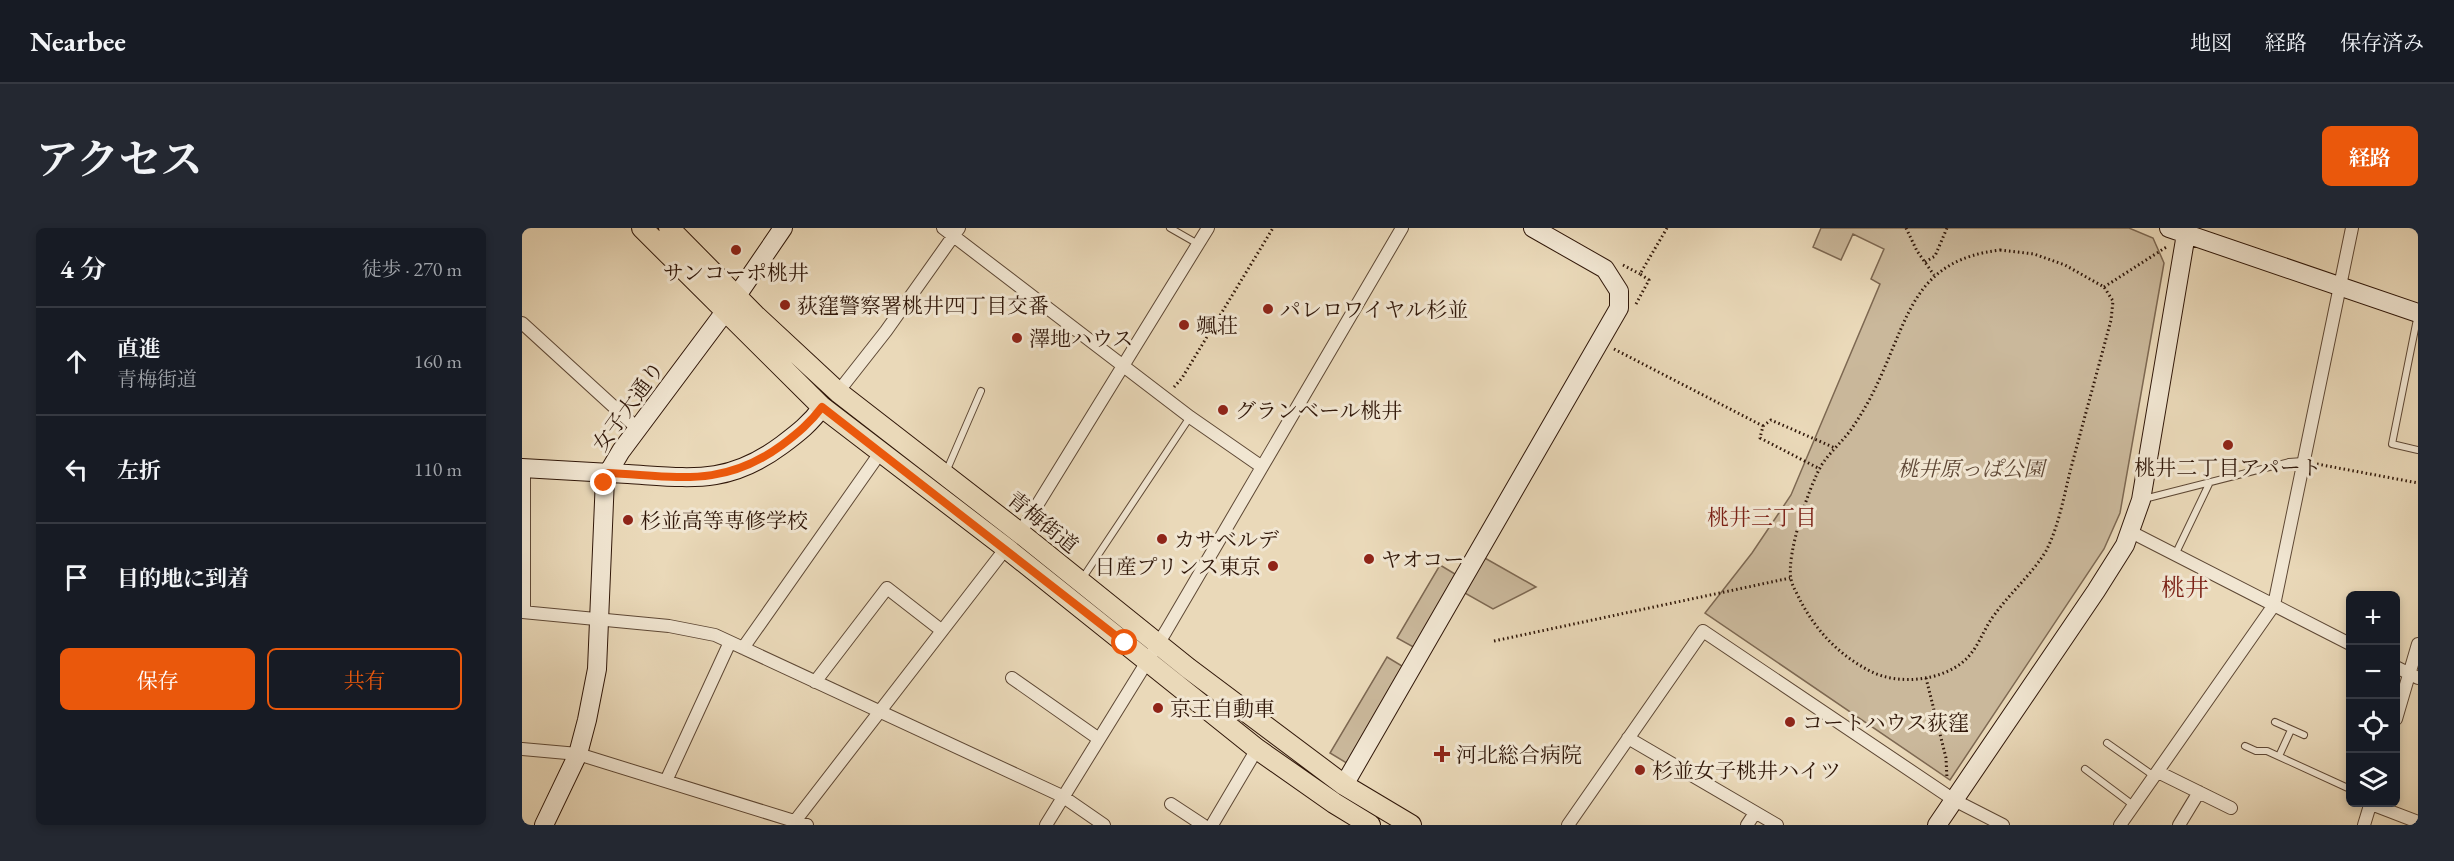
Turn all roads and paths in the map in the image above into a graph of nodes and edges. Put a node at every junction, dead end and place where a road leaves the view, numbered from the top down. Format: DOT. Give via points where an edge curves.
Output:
graph roads {
  1 [pos="642,228"];
  2 [pos="669,228"];
  3 [pos="783,228"];
  4 [pos="943,228"];
  5 [pos="1170,228"];
  6 [pos="1208,228"];
  7 [pos="1273,228"];
  8 [pos="1402,228"];
  9 [pos="1533,228"];
  10 [pos="1666,228"];
  11 [pos="1906,228"];
  12 [pos="1947,228"];
  13 [pos="2352,228"];
  14 [pos="956,232"];
  15 [pos="2178,234"];
  16 [pos="1198,244"];
  17 [pos="1925,262"];
  18 [pos="1934,275"];
  19 [pos="2104,287"];
  20 [pos="2340,287"];
  21 [pos="731,305"];
  22 [pos="1634,309"];
  23 [pos="2418,313"];
  24 [pos="522,323"];
  25 [pos="1599,341"];
  26 [pos="1123,365"];
  27 [pos="981,391"];
  28 [pos="838,392"];
  29 [pos="1165,398"];
  30 [pos="822,407"];
  31 [pos="1190,417"];
  32 [pos="1763,426"];
  33 [pos="637,428"];
  34 [pos="1835,448"];
  35 [pos="2418,450"];
  36 [pos="880,453"];
  37 [pos="2304,461"];
  38 [pos="1262,467"];
  39 [pos="523,468"];
  40 [pos="1820,469"];
  41 [pos="607,473"];
  42 [pos="945,475"];
  43 [pos="2418,483"];
  44 [pos="2209,484"];
  45 [pos="2140,500"];
  46 [pos="2131,532"];
  47 [pos="1020,533"];
  48 [pos="1005,548"];
  49 [pos="2175,555"];
  50 [pos="1790,578"];
  51 [pos="1080,582"];
  52 [pos="2274,605"];
  53 [pos="523,612"];
  54 [pos="599,618"];
  55 [pos="942,630"];
  56 [pos="1494,641"];
  57 [pos="730,642"];
  58 [pos="2346,642"];
  59 [pos="2418,644"];
  60 [pos="743,648"];
  61 [pos="1152,652"];
  62 [pos="2413,676"];
  63 [pos="1012,678"];
  64 [pos="1926,678"];
  65 [pos="815,681"];
  66 [pos="2400,709"];
  67 [pos="880,712"];
  68 [pos="2276,722"];
  69 [pos="2291,730"];
  70 [pos="2304,735"];
  71 [pos="1099,738"];
  72 [pos="1628,738"];
  73 [pos="2107,742"];
  74 [pos="2245,746"];
  75 [pos="522,749"];
  76 [pos="1257,749"];
  77 [pos="578,754"];
  78 [pos="2279,756"];
  79 [pos="2085,769"];
  80 [pos="2156,774"];
  81 [pos="666,781"];
  82 [pos="1344,785"];
  83 [pos="2346,787"];
  84 [pos="2199,792"];
  85 [pos="1062,796"];
  86 [pos="1954,800"];
  87 [pos="1171,804"];
  88 [pos="2134,806"];
  89 [pos="2370,807"];
  90 [pos="2381,807"];
  91 [pos="2231,808"];
  92 [pos="1755,813"];
  93 [pos="2418,822"];
  94 [pos="798,824"];
  95 [pos="544,825"];
  96 [pos="1046,825"];
  97 [pos="1104,825"];
  98 [pos="1203,825"];
  99 [pos="1212,825"];
  100 [pos="1370,825"];
  101 [pos="1411,825"];
  102 [pos="1568,825"];
  103 [pos="1747,825"];
  104 [pos="1777,825"];
  105 [pos="1937,825"];
  106 [pos="2003,825"];
  107 [pos="2120,825"];
  108 [pos="2179,825"];
  109 [pos="2364,825"];
  1 -- 21 [label="main road, 青梅街道"];
  2 -- 21 [label="main road, 青梅街道"];
  3 -- 21 [label="street, 女子大通り"];
  4 -- 14 [label="street"];
  5 -- 16 [label="lane"];
  6 -- 16 [label="street"];
  7 -- 29 [label="path" via="1182,378"];
  8 -- 38 [label="street"];
  9 -- 25 [label="street" via="1605,269 1619,291 1619,308"];
  10 -- 22 [label="path" via="1640,274 1649,280"];
  11 -- 17 [label="path"];
  12 -- 17 [label="path" via="1935,256"];
  13 -- 20 [label="street"];
  14 -- 26 [label="street"];
  14 -- 28 [label="street"];
  15 -- 19 [label="path"];
  15 -- 20 [label="street"];
  15 -- 45 [label="street"];
  16 -- 26 [label="street"];
  17 -- 18 [label="path"];
  18 -- 19 [label="path" via="1960,259 2000,250 2065,264"];
  18 -- 34 [label="path" via="1911,307 1867,406"];
  19 -- 64 [label="path" via="2113,301 2111,320 2053,536 2029,574 1991,618 1972,652 1954,668"];
  20 -- 23 [label="street"];
  20 -- 37 [label="street"];
  21 -- 28 [label="main road, 青梅街道"];
  21 -- 30 [label="main road, 青梅街道"];
  21 -- 33 [label="street, 女子大通り"];
  23 -- 35 [label="lane" via="2392,444"];
  24 -- 33 [label="street"];
  25 -- 32 [label="path"];
  25 -- 82 [label="street"];
  26 -- 29 [label="street"];
  26 -- 47 [label="street"];
  27 -- 42 [label="lane"];
  28 -- 42 [label="main road, 青梅街道"];
  29 -- 31 [label="street"];
  30 -- 36 [label="main road, 青梅街道"];
  30 -- 41 [label="street" via="798,434 738,471 702,477"];
  31 -- 38 [label="street"];
  31 -- 51 [label="lane"];
  32 -- 34 [label="path" via="1771,420"];
  32 -- 40 [label="path" via="1760,438"];
  33 -- 41 [label="street, 女子大通り"];
  34 -- 40 [label="path"];
  36 -- 48 [label="main road, 青梅街道"];
  36 -- 60 [label="street"];
  37 -- 43 [label="path"];
  37 -- 44 [label="lane"];
  37 -- 52 [label="street"];
  38 -- 61 [label="street"];
  39 -- 41 [label="street, 女子大通り"];
  39 -- 53 [label="street"];
  40 -- 50 [label="path" via="1795,536"];
  41 -- 54 [label="street"];
  42 -- 47 [label="main road, 青梅街道"];
  44 -- 45 [label="lane"];
  44 -- 49 [label="lane"];
  45 -- 46 [label="street"];
  46 -- 49 [label="street"];
  46 -- 86 [label="street" via="2096,591"];
  47 -- 51 [label="main road, 青梅街道"];
  48 -- 55 [label="street"];
  48 -- 61 [label="main road, 青梅街道"];
  49 -- 52 [label="street"];
  50 -- 56 [label="path"];
  50 -- 64 [label="path" via="1826,640 1849,660 1876,674"];
  51 -- 61 [label="main road, 青梅街道"];
  52 -- 58 [label="street"];
  52 -- 80 [label="street"];
  53 -- 54 [label="street"];
  54 -- 57 [label="street" via="669,626"];
  54 -- 77 [label="street" via="595,679"];
  55 -- 65 [label="street" via="887,588"];
  55 -- 67 [label="street"];
  57 -- 60 [label="street"];
  57 -- 81 [label="street"];
  59 -- 62 [label="street"];
  60 -- 65 [label="street"];
  61 -- 71 [label="street"];
  61 -- 76 [label="main road, 青梅街道"];
  61 -- 82 [label="main road, 青梅街道"];
  62 -- 66 [label="street"];
  63 -- 71 [label="street"];
  64 -- 86 [label="path" via="1946,758 1947,786"];
  65 -- 67 [label="street"];
  67 -- 85 [label="street"];
  67 -- 94 [label="street"];
  68 -- 69 [label="lane"];
  69 -- 70 [label="lane"];
  69 -- 78 [label="lane"];
  71 -- 85 [label="street"];
  72 -- 86 [label="street" via="1703,631"];
  72 -- 92 [label="street"];
  72 -- 102 [label="street"];
  73 -- 80 [label="lane"];
  74 -- 78 [label="lane"];
  75 -- 77 [label="street"];
  76 -- 99 [label="street"];
  76 -- 100 [label="main road, 青梅街道"];
  77 -- 81 [label="street"];
  77 -- 95 [label="street"];
  78 -- 83 [label="lane"];
  79 -- 88 [label="lane"];
  80 -- 84 [label="street"];
  80 -- 88 [label="street"];
  81 -- 94 [label="street"];
  82 -- 101 [label="main road, 青梅街道"];
  84 -- 91 [label="street"];
  84 -- 108 [label="street"];
  85 -- 96 [label="street"];
  85 -- 97 [label="street"];
  86 -- 105 [label="street"];
  86 -- 106 [label="street"];
  87 -- 98 [label="street"];
  88 -- 107 [label="street"];
  89 -- 109 [label="street"];
  90 -- 93 [label="street"];
  92 -- 103 [label="street"];
  92 -- 104 [label="street"];
}
